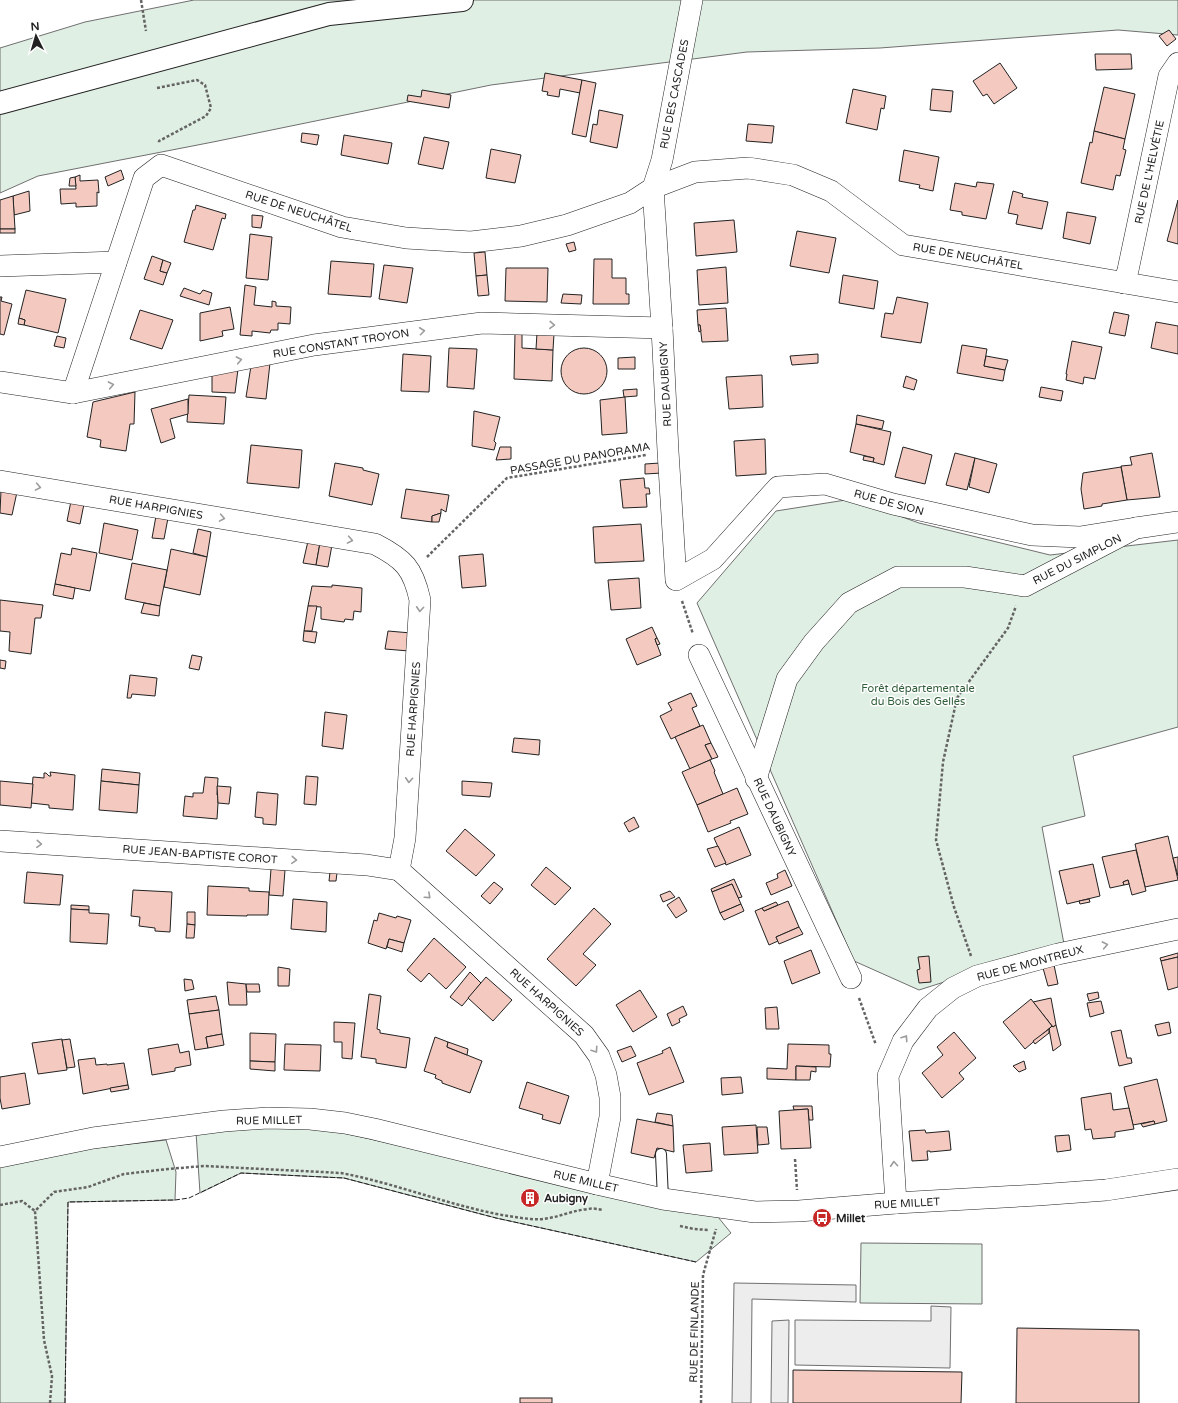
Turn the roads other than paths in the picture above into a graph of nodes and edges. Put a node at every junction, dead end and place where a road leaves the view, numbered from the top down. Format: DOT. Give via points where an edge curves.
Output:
graph roads {
  1 [pos="462,0"];
  2 [pos="692,0"];
  3 [pos="1178,63"];
  4 [pos="0,103"];
  5 [pos="653,188"];
  6 [pos="116,262"];
  7 [pos="0,266"];
  8 [pos="1124,283"];
  9 [pos="1178,292"];
  10 [pos="662,328"];
  11 [pos="0,382"];
  12 [pos="73,392"];
  13 [pos="0,481"];
  14 [pos="1178,522"];
  15 [pos="1136,528"];
  16 [pos="676,580"];
  17 [pos="699,656"];
  18 [pos="756,779"];
  19 [pos="0,841"];
  20 [pos="399,870"];
  21 [pos="1178,929"];
  22 [pos="851,978"];
  23 [pos="661,1154"];
  24 [pos="0,1157"];
  25 [pos="1178,1179"];
  26 [pos="597,1184"];
  27 [pos="663,1199"];
  28 [pos="896,1203"];
  1 -- 4 [label="main road" via="329,14"];
  2 -- 5 [label="street, RUE DES CASCADES" via="662,160"];
  3 -- 8 [label="street, RUE DE L'HELVÉTIE" via="1169,76"];
  5 -- 6 [label="street, RUE DE NEUCHÂTEL" via="630,203 568,225 521,236 471,242 406,238 342,227 161,165 144,178"];
  5 -- 8 [label="street, RUE DE NEUCHÂTEL" via="696,172 748,168 792,175 831,191 903,245"];
  5 -- 10 [label="street, RUE DAUBIGNY"];
  6 -- 7 [label="street"];
  6 -- 12 [label="street"];
  8 -- 9 [label="street, RUE DE NEUCHÂTEL"];
  12 -- 10 [label="street, RUE CONSTANT TROYON, one-way" via="314,345 482,323"];
  10 -- 16 [label="street, RUE DAUBIGNY"];
  11 -- 12 [label="street, RUE CONSTANT TROYON"];
  13 -- 20 [label="street, RUE HARPIGNIES, one-way" via="375,544 402,561 411,571 420,600 405,838"];
  14 -- 15 [label="street, RUE DU SIMPLON"];
  15 -- 16 [label="street, RUE DE SION" via="1080,537 1032,535 893,504 825,484 778,487 713,559"];
  15 -- 18 [label="street, RUE DU SIMPLON" via="1025,586 965,577 898,577 849,603 814,642 787,679"];
  17 -- 18 [label="street, RUE DAUBIGNY"];
  18 -- 22 [label="street, RUE DAUBIGNY"];
  19 -- 20 [label="street, RUE JEAN-BAPTISTE COROT, one-way" via="367,864"];
  20 -- 26 [label="street, RUE HARPIGNIES, one-way" via="584,1035 599,1056 610,1097 610,1117"];
  28 -- 21 [label="street, RUE DE MONTREUX, one-way" via="888,1076 902,1041 928,1008 953,988 977,976 1051,956"];
  23 -- 27 [label="lane"];
  24 -- 26 [label="street, RUE MILLET" via="93,1138 224,1121 310,1119 374,1129"];
  25 -- 28 [label="street, RUE MILLET" via="1030,1196"];
  26 -- 27 [label="street, RUE MILLET"];
  27 -- 28 [label="street, RUE MILLET" via="755,1212"];
}
